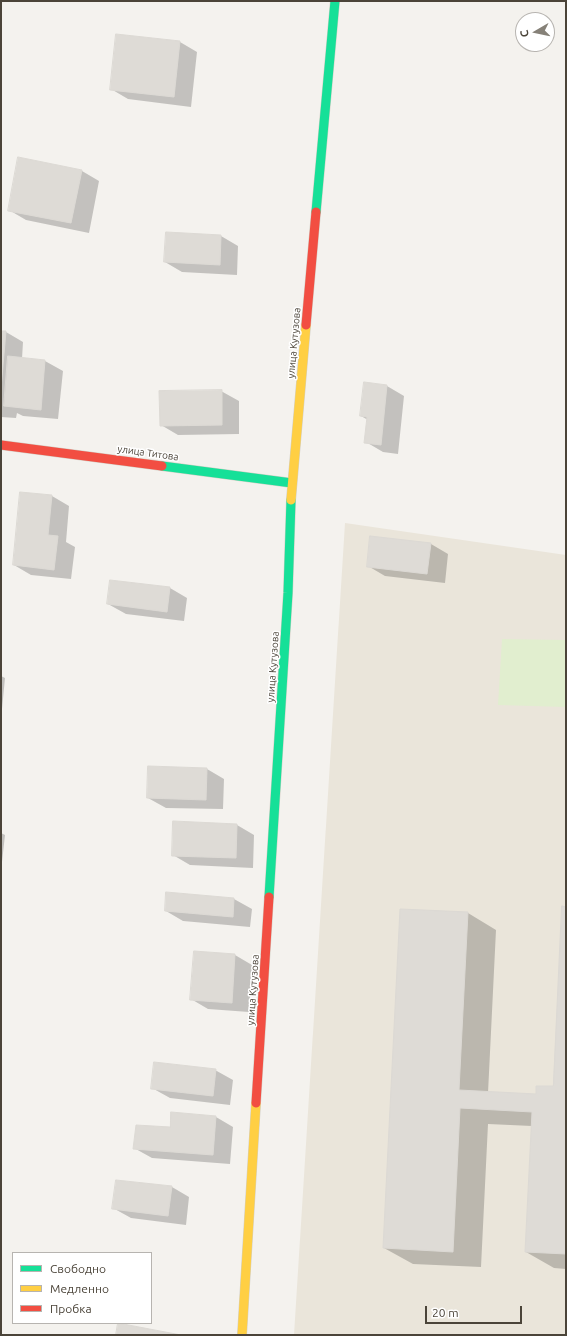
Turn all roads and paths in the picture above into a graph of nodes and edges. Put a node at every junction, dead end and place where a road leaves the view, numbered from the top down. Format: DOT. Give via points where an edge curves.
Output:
graph roads {
  1 [pos="335,1"];
  2 [pos="1,445"];
  3 [pos="292,483"];
  4 [pos="242,1335"];
  1 -- 3 [label="main road, улица Кутузова"];
  2 -- 3 [label="main road, улица Титова"];
  3 -- 4 [label="main road, улица Кутузова" via="288,593"];
}
